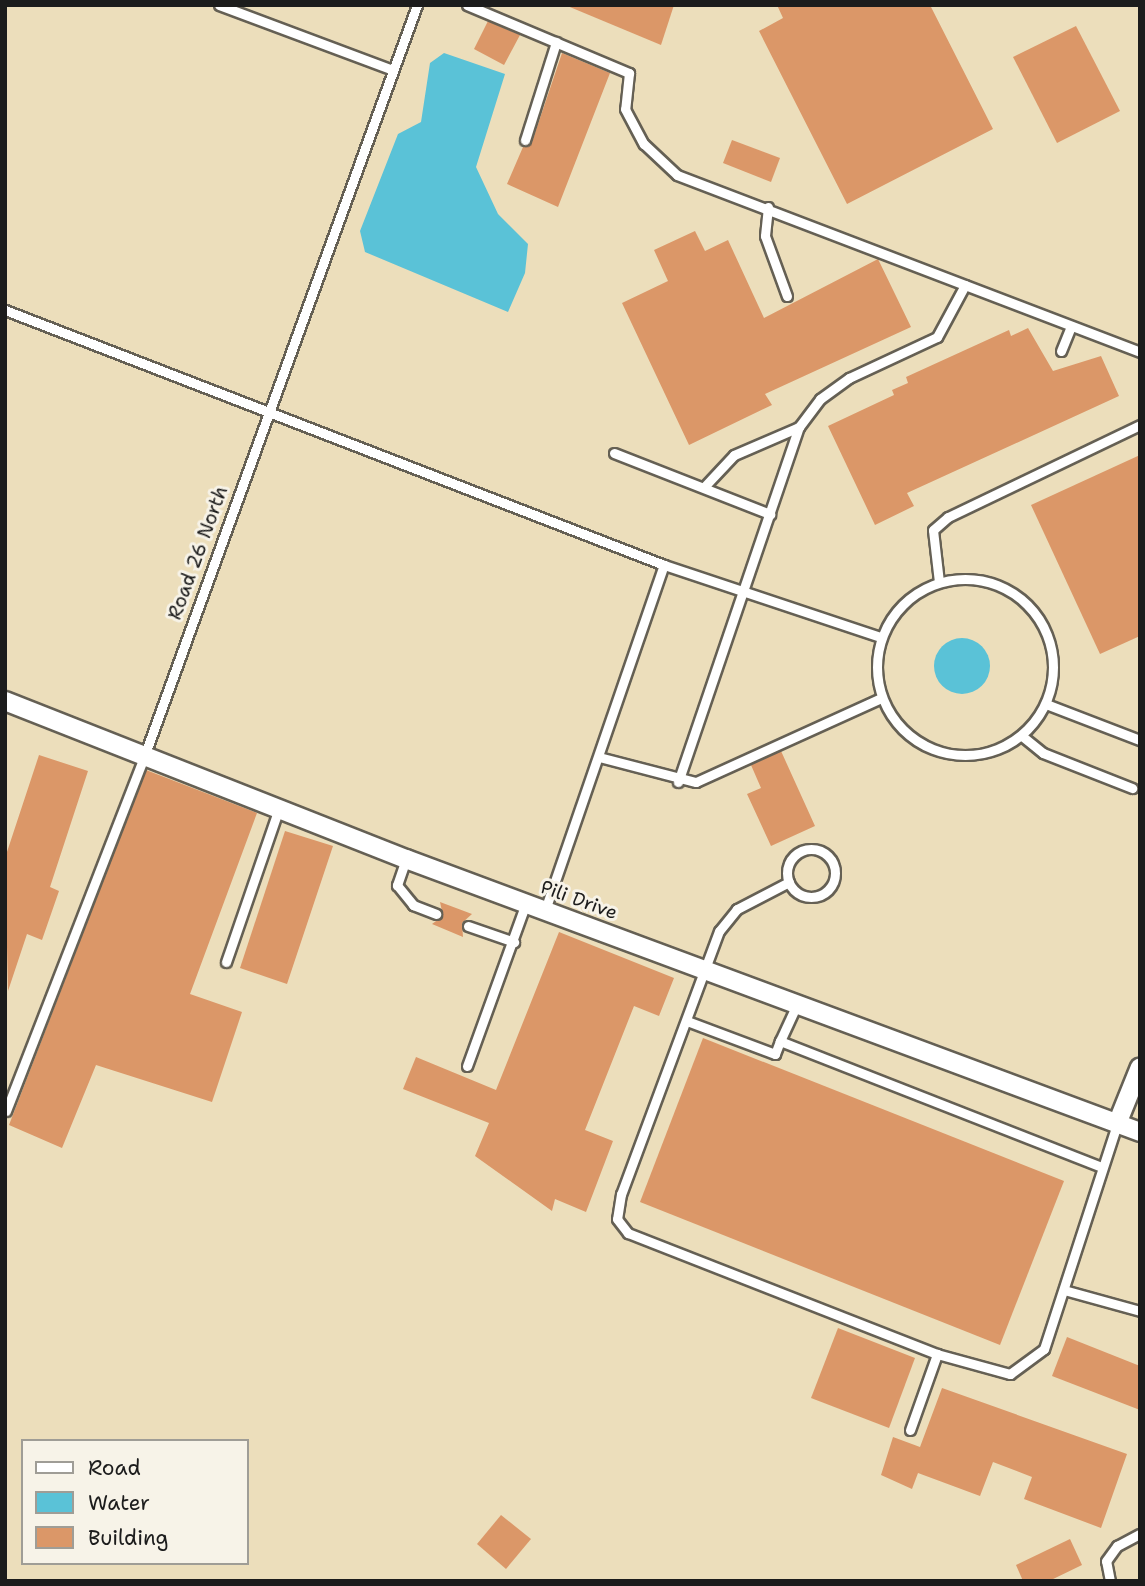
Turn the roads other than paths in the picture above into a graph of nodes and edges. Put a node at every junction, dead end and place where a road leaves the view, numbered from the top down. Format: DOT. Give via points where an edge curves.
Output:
graph roads {
  1 [pos="219,5"];
  2 [pos="418,5"];
  3 [pos="467,5"];
  4 [pos="556,42"];
  5 [pos="393,69"];
  6 [pos="525,140"];
  7 [pos="768,208"];
  8 [pos="965,285"];
  9 [pos="787,296"];
  10 [pos="5,310"];
  11 [pos="1071,326"];
  12 [pos="1061,351"];
  13 [pos="1140,352"];
  14 [pos="269,407"];
  15 [pos="1140,425"];
  16 [pos="799,427"];
  17 [pos="614,453"];
  18 [pos="704,487"];
  19 [pos="770,514"];
  20 [pos="664,565"];
  21 [pos="939,582"];
  22 [pos="741,590"];
  23 [pos="881,637"];
  24 [pos="881,698"];
  25 [pos="5,701"];
  26 [pos="1046,704"];
  27 [pos="1022,736"];
  28 [pos="1140,740"];
  29 [pos="145,754"];
  30 [pos="599,757"];
  31 [pos="678,782"];
  32 [pos="1132,788"];
  33 [pos="279,808"];
  34 [pos="406,859"];
  35 [pos="789,882"];
  36 [pos="526,903"];
  37 [pos="545,910"];
  38 [pos="436,914"];
  39 [pos="468,926"];
  40 [pos="514,942"];
  41 [pos="226,962"];
  42 [pos="703,969"];
  43 [pos="798,1002"];
  44 [pos="687,1021"];
  45 [pos="780,1041"];
  46 [pos="467,1066"];
  47 [pos="1140,1067"];
  48 [pos="5,1111"];
  49 [pos="1117,1124"];
  50 [pos="1140,1132"];
  51 [pos="1102,1167"];
  52 [pos="1064,1290"];
  53 [pos="1140,1311"];
  54 [pos="937,1354"];
  55 [pos="910,1430"];
  56 [pos="1140,1534"];
  57 [pos="1110,1581"];
  1 -- 5 [label="lane"];
  2 -- 5 [label="lane, Road 26 North"];
  3 -- 4 [label="lane"];
  4 -- 6 [label="lane"];
  4 -- 7 [label="lane" via="629,73 625,109 644,144 677,175"];
  5 -- 14 [label="lane, Road 26 North"];
  7 -- 8 [label="lane"];
  7 -- 9 [label="lane" via="765,236"];
  8 -- 11 [label="lane"];
  8 -- 16 [label="lane" via="937,337 849,378 820,398"];
  10 -- 14 [label="lane"];
  11 -- 12 [label="lane"];
  11 -- 13 [label="lane"];
  14 -- 20 [label="lane"];
  14 -- 29 [label="lane, Road 26 North"];
  15 -- 21 [label="lane" via="948,517 933,530"];
  16 -- 18 [label="lane" via="734,455"];
  16 -- 19 [label="lane"];
  17 -- 18 [label="lane"];
  18 -- 19 [label="lane"];
  19 -- 22 [label="lane"];
  20 -- 22 [label="lane"];
  20 -- 30 [label="lane"];
  21 -- 23 [label="lane" via="894,613"];
  21 -- 26 [label="lane" via="996,584 1040,620 1053,676"];
  22 -- 23 [label="lane"];
  22 -- 31 [label="lane"];
  23 -- 24 [label="lane" via="876,657"];
  24 -- 27 [label="lane" via="895,723 942,753 989,752"];
  24 -- 31 [label="lane" via="696,782"];
  25 -- 29 [label="street, Pili Drive"];
  26 -- 27 [label="lane"];
  26 -- 28 [label="lane"];
  27 -- 32 [label="lane" via="1043,753"];
  29 -- 33 [label="street, Pili Drive"];
  29 -- 48 [label="lane, Road 26 North"];
  30 -- 31 [label="lane"];
  30 -- 37 [label="lane"];
  33 -- 34 [label="street, Pili Drive"];
  33 -- 41 [label="lane"];
  34 -- 36 [label="street, Pili Drive"];
  34 -- 38 [label="lane" via="397,885 413,905"];
  35 -- 35 [label="lane" via="806,897 821,895 835,878 833,863 822,852 806,850 789,866"];
  35 -- 42 [label="lane" via="737,909"];
  36 -- 37 [label="street, Pili Drive"];
  36 -- 40 [label="lane"];
  37 -- 42 [label="street, Pili Drive"];
  39 -- 40 [label="lane"];
  40 -- 46 [label="lane"];
  42 -- 43 [label="street, Pili Drive"];
  42 -- 44 [label="lane"];
  43 -- 45 [label="lane"];
  43 -- 49 [label="street, Pili Drive"];
  44 -- 45 [label="lane" via="775,1054"];
  44 -- 54 [label="lane" via="617,1219 628,1233"];
  45 -- 51 [label="lane"];
  47 -- 49 [label="street"];
  49 -- 50 [label="street, Pili Drive"];
  49 -- 51 [label="lane"];
  51 -- 52 [label="lane"];
  52 -- 53 [label="lane"];
  52 -- 54 [label="lane" via="1044,1349 1010,1374"];
  54 -- 55 [label="lane"];
  56 -- 57 [label="lane" via="1117,1546 1106,1561"];
}
